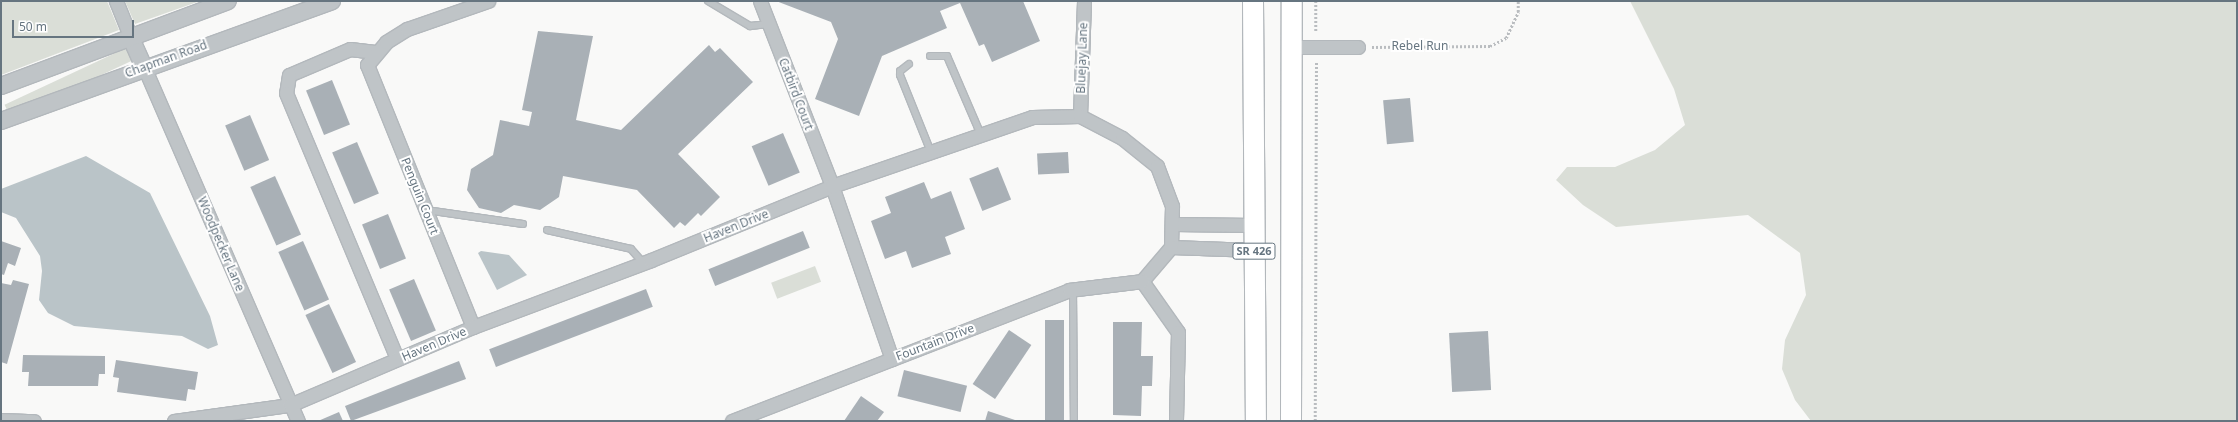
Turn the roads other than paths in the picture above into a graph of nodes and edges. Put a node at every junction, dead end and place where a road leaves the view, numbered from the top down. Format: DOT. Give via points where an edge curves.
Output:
graph roads {
  1 [pos="116,1"];
  2 [pos="228,1"];
  3 [pos="332,1"];
  4 [pos="488,1"];
  5 [pos="708,1"];
  6 [pos="760,1"];
  7 [pos="1084,1"];
  8 [pos="1253,1"];
  9 [pos="1292,1"];
  10 [pos="769,24"];
  11 [pos="130,36"];
  12 [pos="1292,47"];
  13 [pos="1358,47"];
  14 [pos="375,52"];
  15 [pos="930,56"];
  16 [pos="910,64"];
  17 [pos="144,67"];
  18 [pos="1,86"];
  19 [pos="1080,116"];
  20 [pos="1,121"];
  21 [pos="981,135"];
  22 [pos="931,152"];
  23 [pos="832,186"];
  24 [pos="426,210"];
  25 [pos="523,224"];
  26 [pos="1174,224"];
  27 [pos="1253,225"];
  28 [pos="547,230"];
  29 [pos="1172,247"];
  30 [pos="1254,250"];
  31 [pos="643,264"];
  32 [pos="1142,281"];
  33 [pos="1073,289"];
  34 [pos="473,327"];
  35 [pos="397,359"];
  36 [pos="892,359"];
  37 [pos="290,405"];
  38 [pos="1,420"];
  39 [pos="34,421"];
  40 [pos="174,421"];
  41 [pos="298,421"];
  42 [pos="732,421"];
  43 [pos="1074,421"];
  44 [pos="1176,421"];
  45 [pos="1256,421"];
  46 [pos="1291,421"];
  1 -- 11 [label="street"];
  2 -- 11 [label="street"];
  3 -- 17 [label="street, Chapman Road"];
  4 -- 14 [label="street" via="407,29"];
  5 -- 10 [label="lane" via="750,26"];
  6 -- 10 [label="street, Catbird Court"];
  7 -- 19 [label="street, Bluejay Lane"];
  8 -- 27 [label="main road, SR 426"];
  9 -- 12 [label="main road, SR 426"];
  10 -- 23 [label="street, Catbird Court"];
  11 -- 17 [label="street"];
  11 -- 18 [label="street"];
  12 -- 13 [label="street"];
  12 -- 46 [label="main road, SR 426"];
  14 -- 24 [label="street, Penguin Court" via="367,65"];
  14 -- 35 [label="street" via="350,50 289,75 286,93"];
  15 -- 21 [label="lane" via="946,56"];
  16 -- 22 [label="lane" via="900,71 900,75"];
  17 -- 20 [label="street, Chapman Road"];
  17 -- 37 [label="street, Woodpecker Lane"];
  19 -- 21 [label="street, Haven Drive" via="1032,117"];
  19 -- 26 [label="street, Haven Drive" via="1122,138 1157,166 1172,206"];
  21 -- 22 [label="street, Haven Drive"];
  22 -- 23 [label="street, Haven Drive"];
  23 -- 31 [label="street, Haven Drive"];
  23 -- 36 [label="street, Catbird Court"];
  24 -- 25 [label="lane"];
  24 -- 34 [label="street, Penguin Court"];
  26 -- 27 [label="street"];
  26 -- 29 [label="street, Haven Drive"];
  27 -- 30 [label="main road, SR 426"];
  28 -- 31 [label="lane" via="631,250"];
  29 -- 30 [label="street"];
  29 -- 32 [label="street"];
  30 -- 45 [label="main road, SR 426"];
  31 -- 34 [label="street, Haven Drive"];
  32 -- 33 [label="street, Fountain Drive"];
  32 -- 44 [label="street" via="1178,332"];
  33 -- 36 [label="street, Fountain Drive"];
  33 -- 43 [label="lane"];
  34 -- 35 [label="street, Haven Drive"];
  35 -- 37 [label="street, Haven Drive"];
  36 -- 42 [label="street, Fountain Drive"];
  37 -- 40 [label="street, Haven Drive"];
  37 -- 41 [label="street, Woodpecker Lane"];
  38 -- 39 [label="street"];
}
